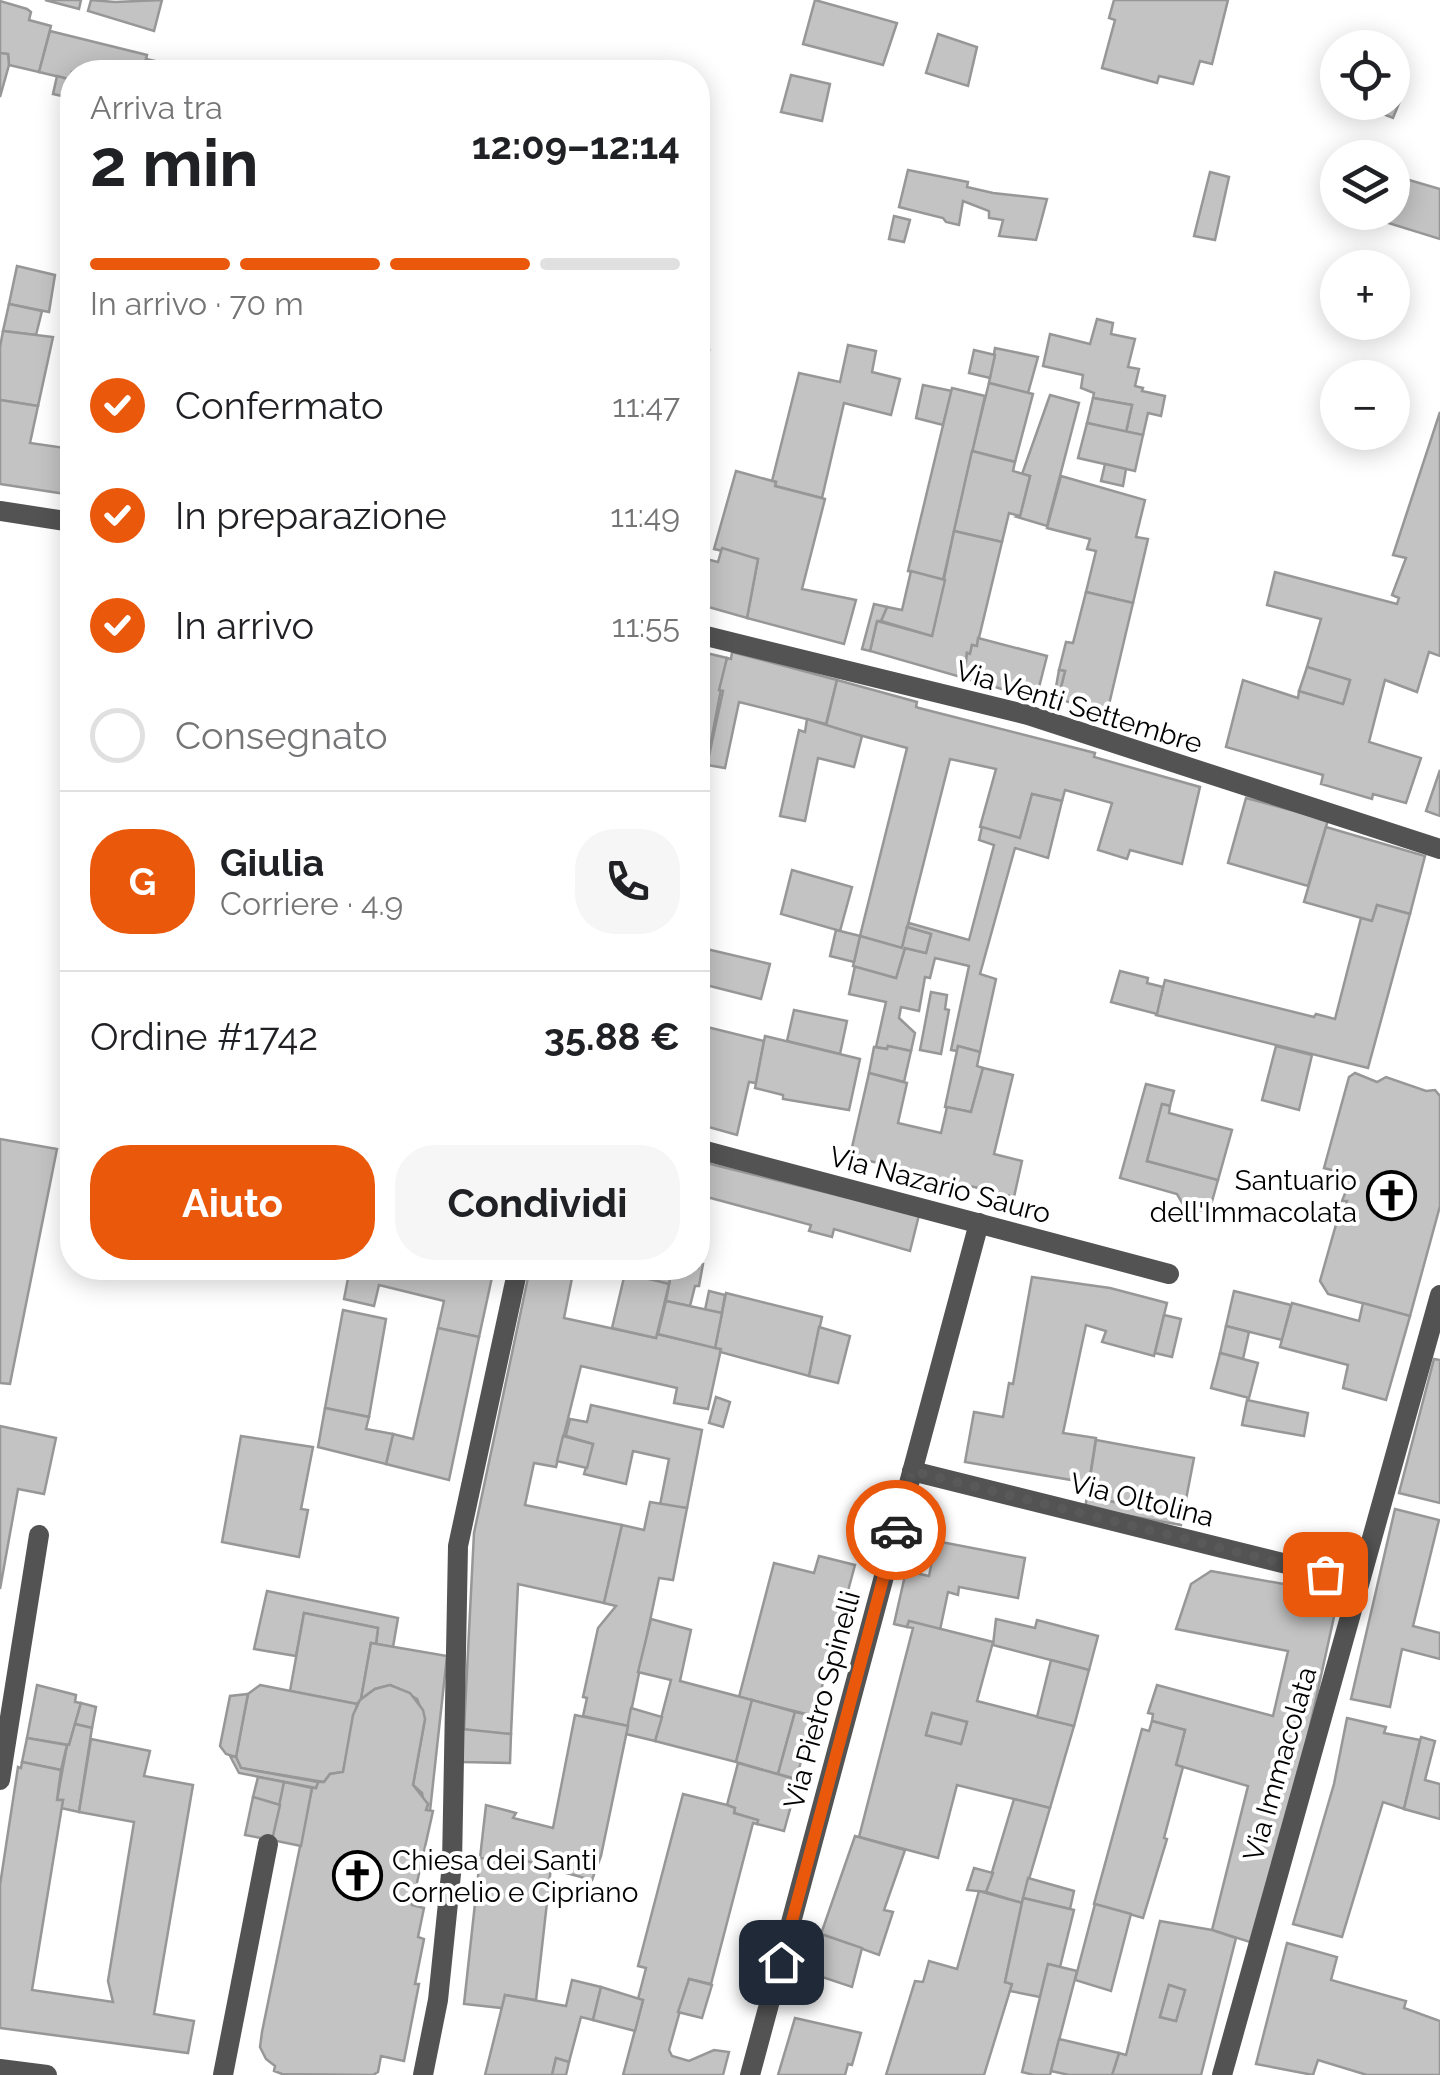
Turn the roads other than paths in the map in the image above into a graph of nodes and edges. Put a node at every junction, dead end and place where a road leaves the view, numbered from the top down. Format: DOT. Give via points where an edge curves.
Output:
graph roads {
  1 [pos="0,511"];
  2 [pos="60,520"];
  3 [pos="710,637"];
  4 [pos="1440,849"];
  5 [pos="710,1153"];
  6 [pos="979,1223"];
  7 [pos="1169,1274"];
  8 [pos="515,1280"];
  9 [pos="1440,1295"];
  10 [pos="912,1471"];
  11 [pos="39,1534"];
  12 [pos="1359,1582"];
  13 [pos="0,1780"];
  14 [pos="268,1844"];
  15 [pos="0,2069"];
  16 [pos="47,2075"];
  17 [pos="223,2075"];
  18 [pos="423,2075"];
  19 [pos="750,2075"];
  20 [pos="1222,2075"];
  1 -- 2 [label="street"];
  3 -- 4 [label="street, Via Venti Settembre" via="1028,715"];
  5 -- 6 [label="street, Via Nazario Sauro"];
  6 -- 7 [label="street, Via Nazario Sauro"];
  6 -- 10 [label="street, Via Pietro Spinelli"];
  8 -- 18 [label="street" via="458,1546 452,1864"];
  9 -- 12 [label="street, Via Immacolata"];
  10 -- 12 [label="street, Via Oltolina"];
  10 -- 19 [label="street, Via Pietro Spinelli"];
  11 -- 13 [label="street"];
  12 -- 20 [label="street, Via Immacolata"];
  14 -- 17 [label="street"];
  15 -- 16 [label="street"];
}
